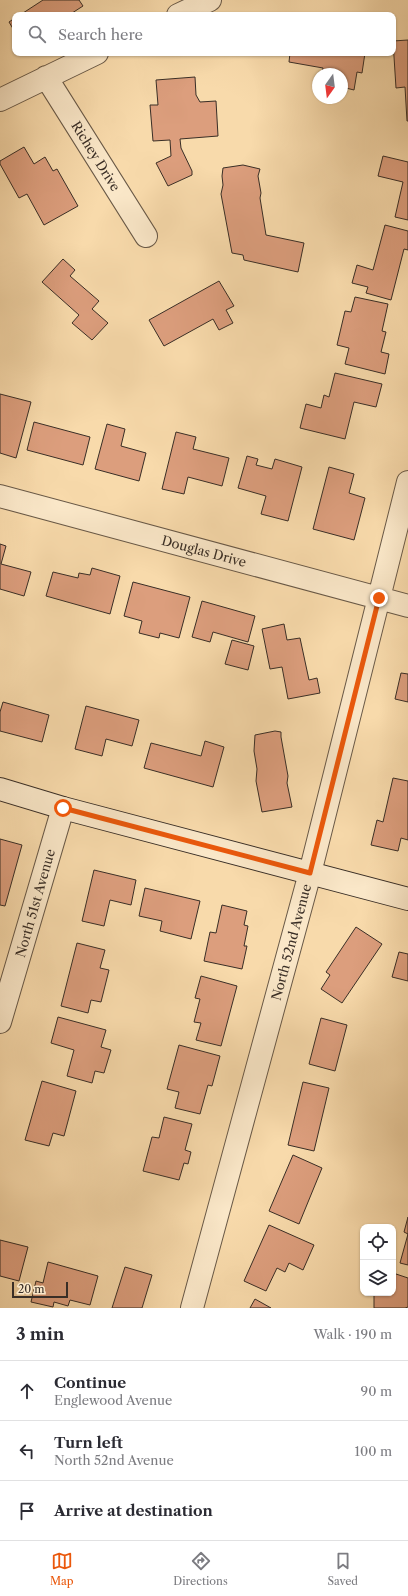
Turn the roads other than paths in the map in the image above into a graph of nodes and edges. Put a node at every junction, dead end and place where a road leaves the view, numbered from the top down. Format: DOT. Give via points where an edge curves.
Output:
graph roads {
  1 [pos="210,0"];
  2 [pos="184,12"];
  3 [pos="91,56"];
  4 [pos="46,77"];
  5 [pos="0,100"];
  6 [pos="146,236"];
  7 [pos="408,482"];
  8 [pos="0,496"];
  9 [pos="379,598"];
  10 [pos="408,606"];
  11 [pos="0,789"];
  12 [pos="63,808"];
  13 [pos="310,873"];
  14 [pos="408,899"];
  15 [pos="0,1022"];
  16 [pos="192,1308"];
  1 -- 2 [label="street"];
  3 -- 4 [label="street"];
  4 -- 5 [label="street"];
  4 -- 6 [label="street, Richey Drive"];
  7 -- 9 [label="street, North 52nd Avenue"];
  8 -- 9 [label="street, Douglas Drive"];
  9 -- 10 [label="street, Douglas Drive"];
  9 -- 13 [label="street, North 52nd Avenue"];
  11 -- 12 [label="street"];
  12 -- 13 [label="street"];
  12 -- 15 [label="street, North 51st Avenue"];
  13 -- 14 [label="street"];
  13 -- 16 [label="street, North 52nd Avenue"];
}
